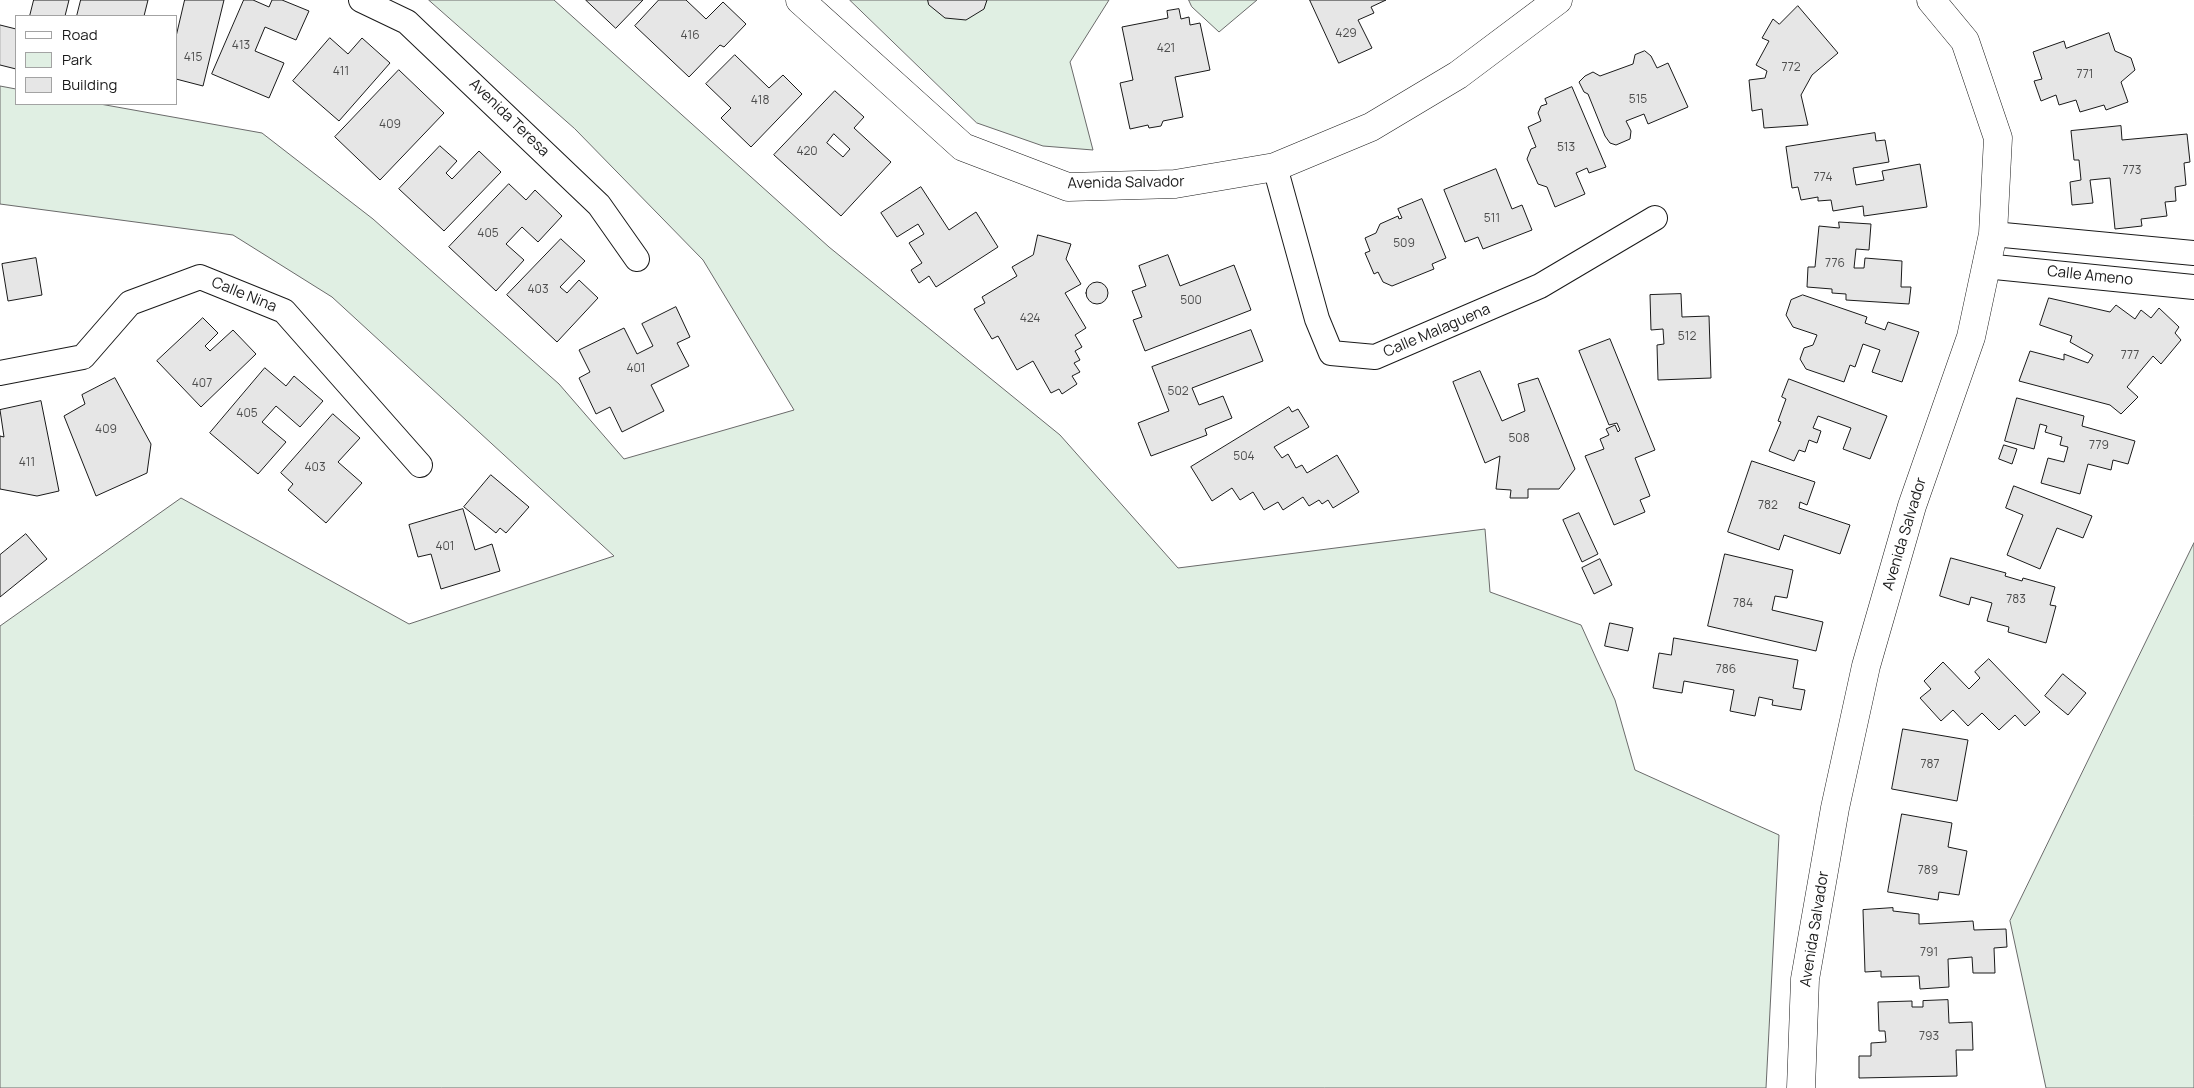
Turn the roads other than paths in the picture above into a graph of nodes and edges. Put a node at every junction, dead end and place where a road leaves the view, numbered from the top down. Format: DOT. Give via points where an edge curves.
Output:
graph roads {
  1 [pos="361,0"];
  2 [pos="800,0"];
  3 [pos="1558,0"];
  4 [pos="1931,0"];
  5 [pos="1275,167"];
  6 [pos="1655,218"];
  7 [pos="1993,234"];
  8 [pos="2194,253"];
  9 [pos="637,259"];
  10 [pos="1985,266"];
  11 [pos="2194,286"];
  12 [pos="0,373"];
  13 [pos="420,466"];
  14 [pos="1801,1088"];
  1 -- 9 [label="street, Avenida Teresa" via="407,22 599,205"];
  2 -- 5 [label="street, Avenida Salvador" via="963,147 1068,187 1175,184"];
  3 -- 5 [label="street, Avenida Salvador" via="1458,75 1379,122"];
  4 -- 7 [label="street, Avenida Salvador" via="1965,42 1998,138"];
  5 -- 6 [label="street, Calle Malaguena" via="1317,319 1331,353 1375,357 1540,286"];
  7 -- 8 [label="street"];
  7 -- 10 [label="street, Avenida Salvador"];
  10 -- 11 [label="street, Calle Ameno"];
  10 -- 14 [label="street, Avenida Salvador" via="1971,337 1912,506 1866,666 1835,808 1805,979"];
  12 -- 13 [label="street, Calle Nina" via="83,357 130,303 200,277 284,310"];
}
